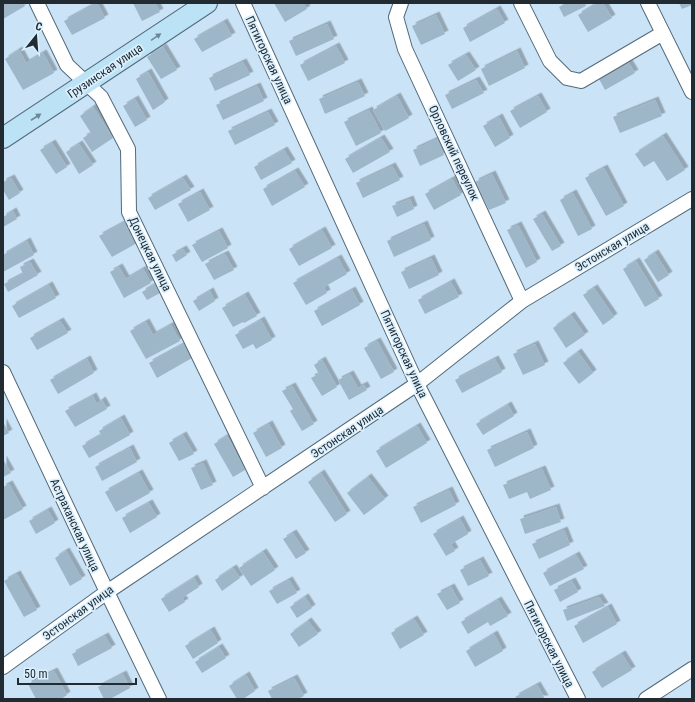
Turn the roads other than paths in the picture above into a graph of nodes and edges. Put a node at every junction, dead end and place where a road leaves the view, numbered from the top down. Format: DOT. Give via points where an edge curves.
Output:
graph roads {
  1 [pos="37,3"];
  2 [pos="207,3"];
  3 [pos="243,3"];
  4 [pos="401,3"];
  5 [pos="521,3"];
  6 [pos="648,3"];
  7 [pos="663,33"];
  8 [pos="86,83"];
  9 [pos="692,92"];
  10 [pos="3,138"];
  11 [pos="692,199"];
  12 [pos="522,301"];
  13 [pos="3,372"];
  14 [pos="418,384"];
  15 [pos="263,488"];
  16 [pos="107,592"];
  17 [pos="5,662"];
  18 [pos="692,669"];
  19 [pos="159,699"];
  20 [pos="578,699"];
  21 [pos="646,699"];
  1 -- 8 [label="street, Донецкая улица" via="67,64"];
  8 -- 2 [label="main road, Грузинская улица, one-way"];
  3 -- 14 [label="street, Пятигорская улица"];
  4 -- 12 [label="street, Орловский переулок" via="396,17 405,49"];
  5 -- 7 [label="street" via="550,61 567,78 581,81"];
  6 -- 7 [label="street"];
  7 -- 9 [label="street"];
  10 -- 8 [label="main road, Грузинская улица, one-way"];
  8 -- 15 [label="street, Донецкая улица" via="101,97 128,149 129,212"];
  11 -- 12 [label="street, Эстонская улица"];
  12 -- 14 [label="street, Эстонская улица"];
  13 -- 16 [label="street, Астраханская улица"];
  14 -- 15 [label="street, Эстонская улица"];
  14 -- 20 [label="street, Пятигорская улица"];
  15 -- 16 [label="street, Эстонская улица"];
  16 -- 17 [label="street, Эстонская улица"];
  16 -- 19 [label="street, Астраханская улица"];
  18 -- 21 [label="street"];
}
